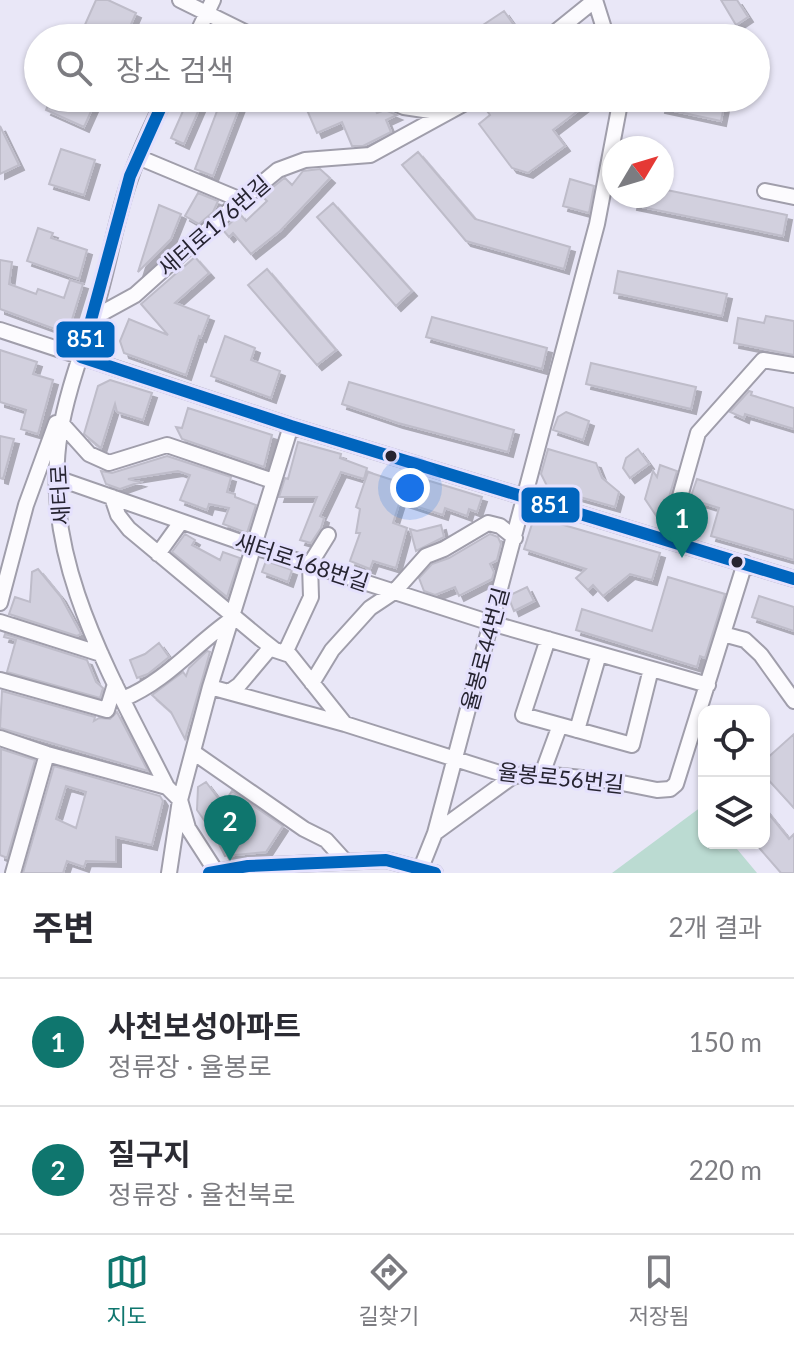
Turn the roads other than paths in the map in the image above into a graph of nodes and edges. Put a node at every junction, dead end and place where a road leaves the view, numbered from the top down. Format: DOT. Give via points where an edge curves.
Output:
graph roads {
  1 [pos="180,0"];
  2 [pos="595,0"];
  3 [pos="210,6"];
  4 [pos="236,24"];
  5 [pos="565,24"];
  6 [pos="603,24"];
  7 [pos="159,112"];
  8 [pos="438,112"];
  9 [pos="618,112"];
  10 [pos="445,113"];
  11 [pos="138,157"];
  12 [pos="765,191"];
  13 [pos="794,197"];
  14 [pos="241,200"];
  15 [pos="93,318"];
  16 [pos="0,330"];
  17 [pos="81,357"];
  18 [pos="794,365"];
  19 [pos="74,378"];
  20 [pos="62,424"];
  21 [pos="291,426"];
  22 [pos="57,478"];
  23 [pos="273,481"];
  24 [pos="112,497"];
  25 [pos="525,498"];
  26 [pos="26,505"];
  27 [pos="57,512"];
  28 [pos="181,522"];
  29 [pos="328,535"];
  30 [pos="515,538"];
  31 [pos="668,539"];
  32 [pos="255,547"];
  33 [pos="158,554"];
  34 [pos="745,563"];
  35 [pos="310,564"];
  36 [pos="794,579"];
  37 [pos="394,592"];
  38 [pos="0,603"];
  39 [pos="233,617"];
  40 [pos="0,622"];
  41 [pos="491,623"];
  42 [pos="723,634"];
  43 [pos="548,639"];
  44 [pos="278,650"];
  45 [pos="101,654"];
  46 [pos="599,654"];
  47 [pos="651,669"];
  48 [pos="0,680"];
  49 [pos="312,683"];
  50 [pos="115,684"];
  51 [pos="708,685"];
  52 [pos="210,687"];
  53 [pos="229,692"];
  54 [pos="123,699"];
  55 [pos="794,701"];
  56 [pos="345,724"];
  57 [pos="560,725"];
  58 [pos="577,730"];
  59 [pos="0,738"];
  60 [pos="193,752"];
  61 [pos="47,754"];
  62 [pos="455,759"];
  63 [pos="542,774"];
  64 [pos="512,777"];
  65 [pos="167,787"];
  66 [pos="180,800"];
  67 [pos="435,833"];
  68 [pos="345,861"];
  69 [pos="428,870"];
  70 [pos="13,873"];
  71 [pos="169,873"];
  72 [pos="209,873"];
  73 [pos="216,873"];
  1 -- 3 [label="street"];
  2 -- 5 [label="street"];
  2 -- 6 [label="street"];
  3 -- 4 [label="street"];
  7 -- 11 [label="street, 새터로"];
  8 -- 10 [label="street"];
  9 -- 25 [label="street, 율봉로44번길" via="597,224"];
  10 -- 14 [label="street, 새터로176번길" via="370,155 305,160 278,170"];
  11 -- 14 [label="street"];
  11 -- 15 [label="street, 새터로"];
  12 -- 13 [label="street"];
  14 -- 15 [label="street, 새터로176번길" via="135,295"];
  15 -- 17 [label="street, 새터로"];
  16 -- 17 [label="street"];
  17 -- 19 [label="street, 새터로"];
  17 -- 21 [label="street"];
  18 -- 31 [label="street" via="763,360 698,433"];
  19 -- 20 [label="street, 새터로"];
  19 -- 26 [label="street"];
  20 -- 22 [label="street, 새터로"];
  20 -- 23 [label="street" via="89,454 109,463 167,445"];
  21 -- 23 [label="street"];
  21 -- 25 [label="street"];
  22 -- 24 [label="street, 새터로168번길"];
  22 -- 27 [label="street, 새터로"];
  23 -- 32 [label="street"];
  24 -- 28 [label="street, 새터로168번길"];
  24 -- 33 [label="street" via="129,529"];
  25 -- 30 [label="street, 율봉로44번길"];
  25 -- 31 [label="street"];
  26 -- 27 [label="street" via="43,496"];
  26 -- 38 [label="street"];
  27 -- 45 [label="street, 새터로" via="71,572"];
  28 -- 32 [label="street, 새터로168번길"];
  28 -- 33 [label="street"];
  29 -- 35 [label="street"];
  30 -- 37 [label="street" via="488,523 426,556"];
  30 -- 41 [label="street, 율봉로44번길"];
  31 -- 34 [label="street"];
  32 -- 35 [label="street, 새터로168번길"];
  32 -- 39 [label="street"];
  33 -- 39 [label="street"];
  34 -- 36 [label="street"];
  34 -- 42 [label="street, 율봉로56번길"];
  35 -- 37 [label="street, 새터로168번길"];
  35 -- 44 [label="street" via="311,597"];
  37 -- 41 [label="street, 새터로168번길"];
  37 -- 49 [label="street" via="370,608 332,650"];
  39 -- 44 [label="street"];
  39 -- 52 [label="street"];
  39 -- 54 [label="street" via="168,674"];
  40 -- 45 [label="street"];
  41 -- 43 [label="street, 새터로168번길"];
  41 -- 62 [label="street, 율봉로44번길"];
  42 -- 51 [label="street, 율봉로56번길"];
  42 -- 55 [label="street" via="745,640 761,655"];
  43 -- 46 [label="street, 새터로168번길"];
  43 -- 57 [label="street" via="523,715"];
  44 -- 49 [label="street" via="290,655"];
  44 -- 53 [label="street"];
  45 -- 50 [label="street, 새터로"];
  46 -- 47 [label="street, 새터로168번길"];
  46 -- 58 [label="street"];
  47 -- 51 [label="street, 새터로168번길"];
  47 -- 58 [label="street" via="632,745"];
  48 -- 50 [label="street" via="107,710"];
  49 -- 56 [label="street"];
  50 -- 54 [label="street, 새터로"];
  51 -- 63 [label="street, 율봉로56번길" via="670,789"];
  52 -- 53 [label="street"];
  52 -- 60 [label="street"];
  53 -- 56 [label="street"];
  54 -- 65 [label="street, 새터로"];
  56 -- 62 [label="street"];
  57 -- 58 [label="street"];
  57 -- 63 [label="street"];
  59 -- 61 [label="street"];
  60 -- 66 [label="street"];
  60 -- 68 [label="street" via="326,840"];
  61 -- 65 [label="street"];
  61 -- 70 [label="street"];
  62 -- 64 [label="street, 율봉로56번길"];
  62 -- 67 [label="street, 율봉로44번길"];
  63 -- 64 [label="street, 율봉로56번길"];
  64 -- 67 [label="street"];
  65 -- 66 [label="street, 새터로"];
  66 -- 71 [label="street"];
  66 -- 73 [label="street, 새터로" via="188,828"];
  67 -- 69 [label="street, 율봉로44번길"];
  68 -- 69 [label="street" via="386,860"];
  68 -- 73 [label="street" via="248,866"];
  72 -- 73 [label="street"];
}
